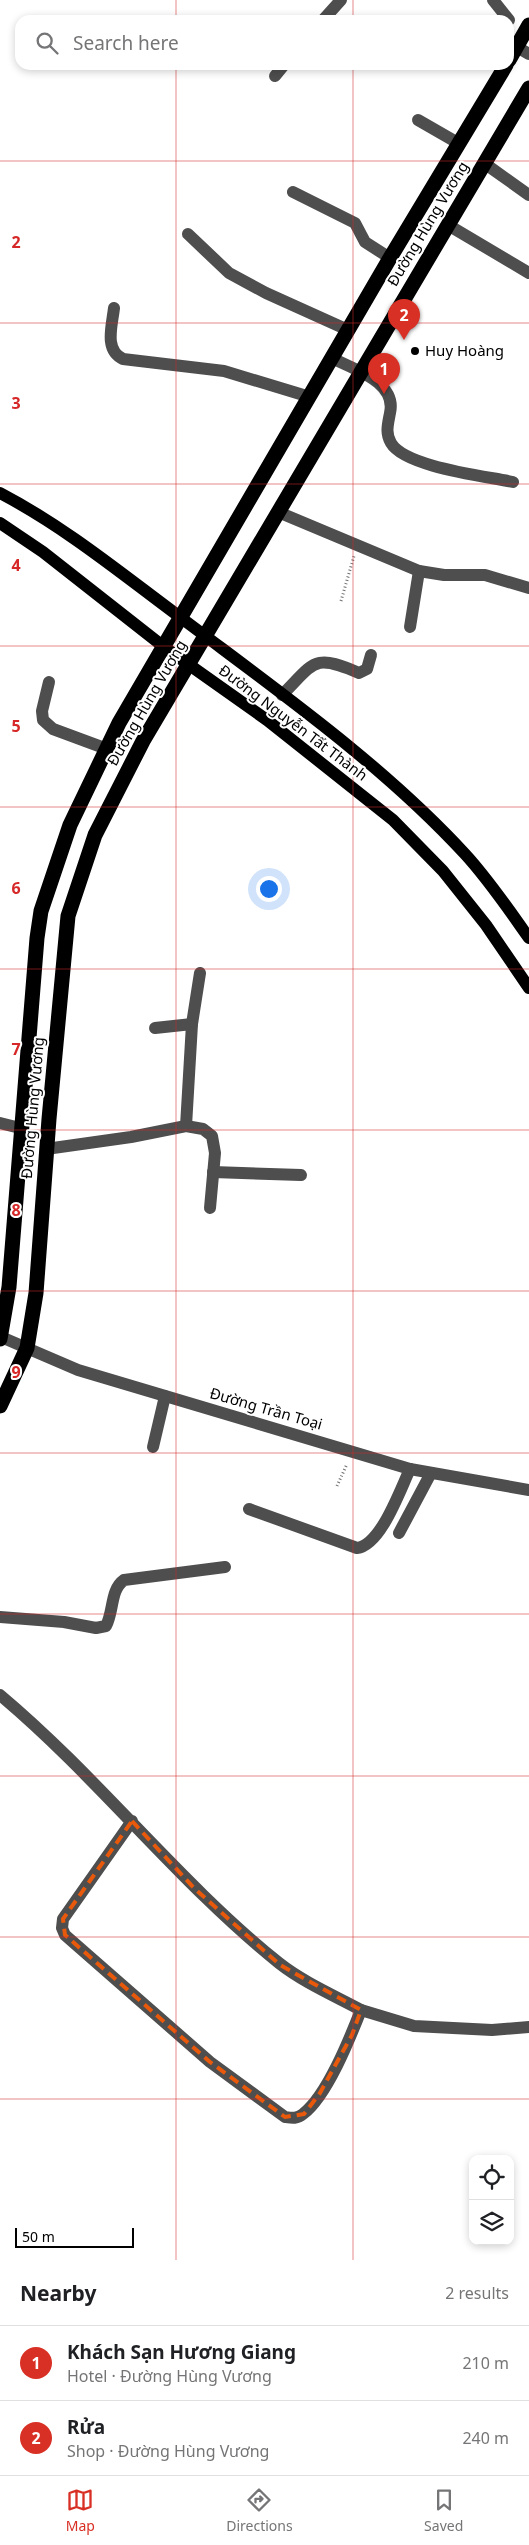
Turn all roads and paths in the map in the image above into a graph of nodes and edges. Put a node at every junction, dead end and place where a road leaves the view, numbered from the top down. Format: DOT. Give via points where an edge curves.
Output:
graph roads {
  1 [pos="341,0"];
  2 [pos="493,0"];
  3 [pos="328,15"];
  4 [pos="505,15"];
  5 [pos="529,25"];
  6 [pos="514,35"];
  7 [pos="519,50"];
  8 [pos="279,70"];
  9 [pos="503,70"];
  10 [pos="274,76"];
  11 [pos="529,88"];
  12 [pos="418,120"];
  13 [pos="458,143"];
  14 [pos="484,163"];
  15 [pos="293,192"];
  16 [pos="529,195"];
  17 [pos="448,225"];
  18 [pos="188,234"];
  19 [pos="390,258"];
  20 [pos="529,273"];
  21 [pos="114,308"];
  22 [pos="348,330"];
  23 [pos="332,358"];
  24 [pos="361,373"];
  25 [pos="310,397"];
  26 [pos="513,482"];
  27 [pos="0,493"];
  28 [pos="278,512"];
  29 [pos="0,523"];
  30 [pos="358,546"];
  31 [pos="419,570"];
  32 [pos="529,588"];
  33 [pos="341,601"];
  34 [pos="181,618"];
  35 [pos="410,627"];
  36 [pos="205,636"];
  37 [pos="164,647"];
  38 [pos="371,655"];
  39 [pos="188,664"];
  40 [pos="49,682"];
  41 [pos="282,695"];
  42 [pos="107,749"];
  43 [pos="529,938"];
  44 [pos="200,973"];
  45 [pos="529,988"];
  46 [pos="192,1024"];
  47 [pos="155,1028"];
  48 [pos="0,1123"];
  49 [pos="186,1126"];
  50 [pos="20,1128"];
  51 [pos="46,1149"];
  52 [pos="213,1172"];
  53 [pos="301,1175"];
  54 [pos="210,1208"];
  55 [pos="0,1338"];
  56 [pos="27,1348"];
  57 [pos="165,1396"];
  58 [pos="0,1406"];
  59 [pos="153,1447"];
  60 [pos="352,1452"];
  61 [pos="410,1469"];
  62 [pos="432,1473"];
  63 [pos="337,1486"];
  64 [pos="529,1490"];
  65 [pos="249,1509"];
  66 [pos="399,1533"];
  67 [pos="225,1567"];
  68 [pos="0,1617"];
  69 [pos="0,1695"];
  70 [pos="132,1822"];
  71 [pos="361,2010"];
  72 [pos="529,2027"];
  1 -- 3 [label="street"];
  2 -- 4 [label="street"];
  5 -- 7 [label="highway"];
  6 -- 7 [label="street"];
  8 -- 10 [label="street"];
  9 -- 13 [label="highway, Đường Hùng Vương"];
  11 -- 14 [label="highway, Đường Hùng Vương"];
  12 -- 13 [label="street"];
  13 -- 19 [label="highway, Đường Hùng Vương"];
  14 -- 16 [label="street"];
  14 -- 17 [label="highway, Đường Hùng Vương"];
  15 -- 19 [label="street" via="356,223 365,242"];
  17 -- 20 [label="street"];
  17 -- 24 [label="highway, Đường Hùng Vương"];
  18 -- 22 [label="street" via="229,273"];
  19 -- 22 [label="highway, Đường Hùng Vương"];
  21 -- 25 [label="street" via="110,344 116,356 224,371"];
  22 -- 23 [label="highway, Đường Hùng Vương"];
  23 -- 24 [label="street"];
  23 -- 25 [label="highway, Đường Hùng Vương"];
  24 -- 26 [label="street" via="390,392 392,406 386,431 400,453 415,461"];
  24 -- 28 [label="highway, Đường Hùng Vương"];
  25 -- 34 [label="highway, Đường Hùng Vương"];
  27 -- 34 [label="main road, Đường Nguyễn Tất Thành" via="58,527"];
  28 -- 30 [label="street"];
  28 -- 36 [label="highway, Đường Hùng Vương"];
  29 -- 37 [label="main road, Đường Nguyễn Tất Thành" via="63,567"];
  30 -- 31 [label="street"];
  30 -- 33 [label="path"];
  31 -- 32 [label="street" via="444,575 485,575"];
  31 -- 35 [label="street"];
  34 -- 36 [label="main road, Đường Nguyễn Tất Thành"];
  34 -- 37 [label="highway, Đường Hùng Vương"];
  36 -- 39 [label="highway, Đường Hùng Vương"];
  36 -- 41 [label="main road, Đường Nguyễn Tất Thành"];
  37 -- 39 [label="main road, Đường Nguyễn Tất Thành"];
  37 -- 42 [label="highway, Đường Hùng Vương"];
  38 -- 41 [label="street" via="367,669 359,673 327,662 316,662"];
  39 -- 45 [label="main road, Đường Nguyễn Tất Thành" via="267,720 393,820 442,871 486,925"];
  39 -- 51 [label="highway, Đường Hùng Vương" via="143,740 96,835 68,916"];
  40 -- 42 [label="street" via="43,720 53,729"];
  41 -- 43 [label="main road, Đường Nguyễn Tất Thành" via="416,804 466,855"];
  42 -- 50 [label="highway, Đường Hùng Vương" via="70,825 41,911"];
  44 -- 46 [label="street"];
  46 -- 47 [label="street"];
  46 -- 49 [label="street"];
  48 -- 50 [label="street"];
  49 -- 51 [label="street"];
  49 -- 52 [label="street" via="203,1129 212,1136 215,1153"];
  50 -- 55 [label="highway, Đường Hùng Vương" via="9,1287"];
  51 -- 56 [label="highway, Đường Hùng Vương" via="36,1293"];
  52 -- 53 [label="street"];
  52 -- 54 [label="street"];
  55 -- 56 [label="street, Đường Trần Toại"];
  56 -- 57 [label="street, Đường Trần Toại" via="78,1370"];
  56 -- 58 [label="highway, Đường Hùng Vương"];
  57 -- 59 [label="street"];
  57 -- 60 [label="street, Đường Trần Toại"];
  60 -- 61 [label="street, Đường Trần Toại"];
  60 -- 63 [label="path"];
  61 -- 62 [label="street, Đường Trần Toại"];
  61 -- 65 [label="street" via="380,1530 362,1547 357,1548"];
  62 -- 64 [label="street, Đường Trần Toại"];
  62 -- 66 [label="street"];
  67 -- 68 [label="street" via="124,1580 116,1589 106,1626 96,1628"];
  69 -- 70 [label="street" via="33,1723"];
  70 -- 71 [label="street" via="194,1888 280,1964"];
  70 -- 71 [label="street" via="63,1919 62,1928 65,1935 210,2062 285,2117 295,2118 304,2114 320,2093 342,2055"];
  71 -- 72 [label="street" via="414,2026 492,2030"];
}
